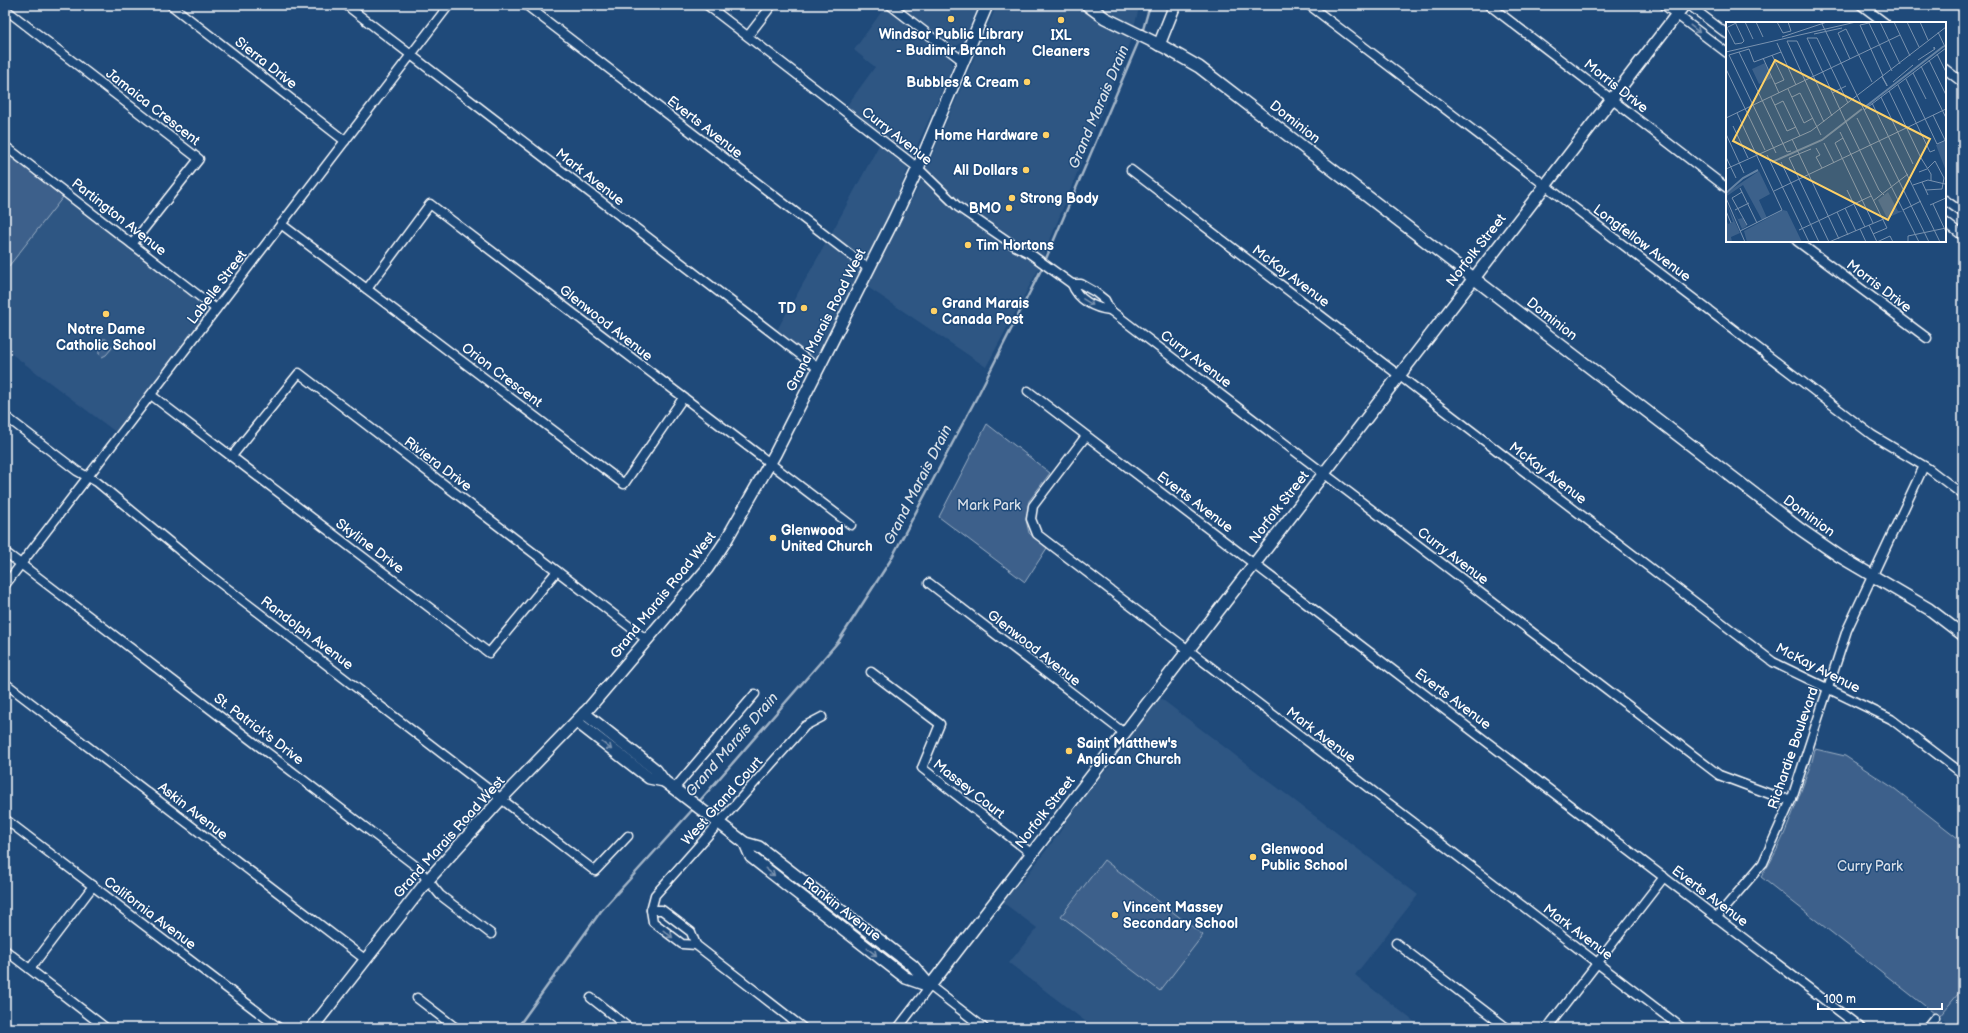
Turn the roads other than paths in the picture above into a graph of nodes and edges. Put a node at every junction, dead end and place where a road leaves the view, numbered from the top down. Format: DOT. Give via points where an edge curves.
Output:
graph roads {
  1 [pos="171,5"];
  2 [pos="346,5"];
  3 [pos="449,5"];
  4 [pos="526,5"];
  5 [pos="707,5"];
  6 [pos="772,5"];
  7 [pos="890,5"];
  8 [pos="987,5"];
  9 [pos="1087,5"];
  10 [pos="1175,5"];
  11 [pos="1309,5"];
  12 [pos="1489,5"];
  13 [pos="1664,5"];
  14 [pos="1684,5"];
  15 [pos="1689,5"];
  16 [pos="1861,5"];
  17 [pos="5,10"];
  18 [pos="1676,14"];
  19 [pos="1884,22"];
  20 [pos="1726,33"];
  21 [pos="748,36"];
  22 [pos="1159,44"];
  23 [pos="1726,52"];
  24 [pos="411,55"];
  25 [pos="963,61"];
  26 [pos="1946,70"];
  27 [pos="1963,83"];
  28 [pos="1611,99"];
  29 [pos="345,141"];
  30 [pos="5,146"];
  31 [pos="918,168"];
  32 [pos="1131,170"];
  33 [pos="1545,185"];
  34 [pos="1726,187"];
  35 [pos="1946,201"];
  36 [pos="1963,213"];
  37 [pos="1946,223"];
  38 [pos="281,224"];
  39 [pos="1963,236"];
  40 [pos="1798,242"];
  41 [pos="132,244"];
  42 [pos="869,269"];
  43 [pos="1474,278"];
  44 [pos="1072,284"];
  45 [pos="367,289"];
  46 [pos="216,309"];
  47 [pos="1110,310"];
  48 [pos="1927,338"];
  49 [pos="819,369"];
  50 [pos="1399,375"];
  51 [pos="1028,391"];
  52 [pos="151,395"];
  53 [pos="683,398"];
  54 [pos="5,416"];
  55 [pos="1086,436"];
  56 [pos="232,456"];
  57 [pos="769,464"];
  58 [pos="1924,466"];
  59 [pos="1324,473"];
  60 [pos="88,477"];
  61 [pos="1963,495"];
  62 [pos="851,525"];
  63 [pos="5,552"];
  64 [pos="21,564"];
  65 [pos="1254,564"];
  66 [pos="557,571"];
  67 [pos="1872,576"];
  68 [pos="929,583"];
  69 [pos="5,585"];
  70 [pos="1963,635"];
  71 [pos="647,640"];
  72 [pos="1188,650"];
  73 [pos="871,672"];
  74 [pos="5,682"];
  75 [pos="1827,688"];
  76 [pos="754,694"];
  77 [pos="584,713"];
  78 [pos="822,717"];
  79 [pos="577,722"];
  80 [pos="1124,733"];
  81 [pos="1963,774"];
  82 [pos="664,781"];
  83 [pos="677,792"];
  84 [pos="502,798"];
  85 [pos="1792,798"];
  86 [pos="5,819"];
  87 [pos="716,821"];
  88 [pos="628,836"];
  89 [pos="1032,854"];
  90 [pos="1664,877"];
  91 [pos="428,880"];
  92 [pos="93,886"];
  93 [pos="651,910"];
  94 [pos="1716,918"];
  95 [pos="491,934"];
  96 [pos="1396,943"];
  97 [pos="696,945"];
  98 [pos="5,950"];
  99 [pos="366,960"];
  100 [pos="1597,963"];
  101 [pos="30,970"];
  102 [pos="930,986"];
  103 [pos="417,998"];
  104 [pos="591,998"];
  105 [pos="1935,1018"];
  106 [pos="106,1028"];
  107 [pos="279,1028"];
  108 [pos="312,1028"];
  109 [pos="456,1028"];
  110 [pos="630,1028"];
  111 [pos="803,1028"];
  112 [pos="898,1028"];
  113 [pos="984,1028"];
  114 [pos="1507,1028"];
  115 [pos="1547,1028"];
  116 [pos="1682,1028"];
  117 [pos="1861,1028"];
  118 [pos="1927,1028"];
  1 -- 29 [label="street, Sierra Drive"];
  2 -- 24 [label="street, Mark Avenue"];
  3 -- 24 [label="street, Labelle Street"];
  4 -- 42 [label="street, Everts Avenue"];
  5 -- 21 [label="street, Curry Avenue"];
  6 -- 21 [label="street"];
  7 -- 25 [label="street"];
  8 -- 25 [label="street, Grand Marais Road West"];
  9 -- 22 [label="street, Dominion" via="1124,28"];
  10 -- 22 [label="street"];
  11 -- 33 [label="street, Longfellow Avenue"];
  12 -- 28 [label="street, Morris Drive"];
  13 -- 18 [label="street"];
  14 -- 18 [label="street, Norfolk Street"];
  15 -- 20 [label="street"];
  16 -- 19 [label="street"];
  17 -- 41 [label="street, Jamaica Crescent" via="199,159"];
  18 -- 23 [label="street, one-way"];
  18 -- 28 [label="street, Norfolk Street"];
  21 -- 31 [label="street, Curry Avenue"];
  22 -- 43 [label="street, Dominion" via="1199,67"];
  24 -- 29 [label="street, Labelle Street"];
  24 -- 49 [label="street, Mark Avenue"];
  25 -- 31 [label="street, Grand Marais Road West"];
  26 -- 27 [label="street"];
  28 -- 33 [label="street, Norfolk Street"];
  28 -- 34 [label="street, Morris Drive"];
  29 -- 38 [label="street, Labelle Street"];
  30 -- 41 [label="street, Partington Avenue"];
  31 -- 42 [label="street, Grand Marais Road West"];
  31 -- 44 [label="street, Curry Avenue" via="979,222"];
  32 -- 50 [label="street, McKay Avenue"];
  33 -- 43 [label="street, Norfolk Street"];
  33 -- 58 [label="street, Longfellow Avenue" via="1872,435"];
  35 -- 36 [label="street"];
  37 -- 39 [label="street"];
  38 -- 45 [label="street, Orion Crescent"];
  38 -- 46 [label="street, Labelle Street"];
  40 -- 48 [label="street, Morris Drive"];
  41 -- 46 [label="street, Partington Avenue"];
  42 -- 49 [label="street, Grand Marais Road West"];
  43 -- 50 [label="street, Norfolk Street"];
  43 -- 67 [label="street, Dominion" via="1800,529"];
  44 -- 47 [label="street, Curry Avenue, one-way" via="1082,298 1100,309"];
  44 -- 47 [label="street, Curry Avenue" via="1081,284 1095,292 1105,300"];
  45 -- 53 [label="street, Glenwood Avenue" via="430,204"];
  45 -- 53 [label="street, Orion Crescent" via="624,484"];
  46 -- 52 [label="street, Labelle Street"];
  47 -- 59 [label="street, Curry Avenue"];
  49 -- 57 [label="street, Grand Marais Road West"];
  50 -- 59 [label="street, Norfolk Street"];
  50 -- 75 [label="street, McKay Avenue" via="1773,662"];
  51 -- 55 [label="street, Everts Avenue"];
  52 -- 56 [label="street, Skyline Drive"];
  52 -- 60 [label="street, Labelle Street"];
  53 -- 57 [label="street, Glenwood Avenue"];
  54 -- 60 [label="street, Randolph Avenue"];
  55 -- 65 [label="street, Everts Avenue"];
  55 -- 72 [label="street, Mark Avenue" via="1033,506 1031,519 1037,534"];
  56 -- 66 [label="street, Skyline Drive" via="489,653"];
  56 -- 66 [label="street, Riviera Drive" via="298,373"];
  57 -- 62 [label="street, Glenwood Avenue"];
  57 -- 71 [label="street, Grand Marais Road West" via="725,542 707,568"];
  58 -- 61 [label="street, Longfellow Avenue"];
  58 -- 67 [label="street, Richardie Boulevard"];
  59 -- 65 [label="street, Norfolk Street"];
  59 -- 85 [label="street, Curry Avenue" via="1719,775 1783,799"];
  60 -- 64 [label="street, Labelle Street"];
  60 -- 84 [label="street, Randolph Avenue" via="202,569"];
  63 -- 64 [label="street, St. Patrick's Drive"];
  64 -- 69 [label="street, Labelle Street"];
  64 -- 91 [label="street, St. Patrick's Drive" via="417,867"];
  65 -- 72 [label="street, Norfolk Street"];
  65 -- 90 [label="street, Everts Avenue"];
  66 -- 71 [label="street, Riviera Drive"];
  67 -- 70 [label="street, Dominion" via="1929,609"];
  67 -- 75 [label="street, Richardie Boulevard" via="1847,630"];
  68 -- 80 [label="street, Glenwood Avenue"];
  71 -- 77 [label="street, Grand Marais Road West"];
  72 -- 80 [label="street, Norfolk Street"];
  72 -- 100 [label="street, Mark Avenue"];
  73 -- 89 [label="street, Massey Court" via="940,724 922,768"];
  74 -- 99 [label="street, Askin Avenue"];
  75 -- 81 [label="street, McKay Avenue" via="1891,719"];
  75 -- 85 [label="street, Richardie Boulevard"];
  76 -- 83 [label="street"];
  77 -- 79 [label="street, Grand Marais Road West"];
  77 -- 82 [label="street, Rankin Avenue" via="656,770"];
  78 -- 87 [label="street, West Grand Court" via="805,726"];
  79 -- 82 [label="street, Rankin Avenue, one-way" via="649,778"];
  79 -- 84 [label="street, Grand Marais Road West"];
  80 -- 89 [label="street, Norfolk Street"];
  82 -- 83 [label="street, Rankin Avenue"];
  83 -- 87 [label="street, Rankin Avenue"];
  84 -- 88 [label="street, Randolph Avenue" via="595,871"];
  84 -- 91 [label="street, Grand Marais Road West"];
  85 -- 94 [label="street, Richardie Boulevard" via="1763,863"];
  86 -- 92 [label="street, California Avenue"];
  87 -- 93 [label="street, West Grand Court" via="655,895"];
  87 -- 102 [label="street, Rankin Avenue" via="745,843 760,847 914,966"];
  89 -- 102 [label="street, Norfolk Street"];
  90 -- 94 [label="street, Everts Avenue"];
  90 -- 100 [label="street"];
  91 -- 95 [label="street, St. Patrick's Drive" via="440,895"];
  91 -- 99 [label="street, Grand Marais Road West"];
  92 -- 101 [label="street"];
  92 -- 107 [label="street, California Avenue"];
  93 -- 97 [label="street" via="662,910 691,932"];
  93 -- 97 [label="street, one-way" via="653,922 682,944"];
  94 -- 117 [label="street, Everts Avenue"];
  96 -- 114 [label="street"];
  97 -- 111 [label="street"];
  98 -- 101 [label="street"];
  99 -- 108 [label="street, Grand Marais Road West"];
  100 -- 115 [label="street"];
  100 -- 116 [label="street, Mark Avenue"];
  101 -- 106 [label="street"];
  102 -- 112 [label="street, Norfolk Street"];
  102 -- 113 [label="street, Rankin Avenue"];
  103 -- 109 [label="street"];
  104 -- 110 [label="street"];
  105 -- 118 [label="street"];
}
